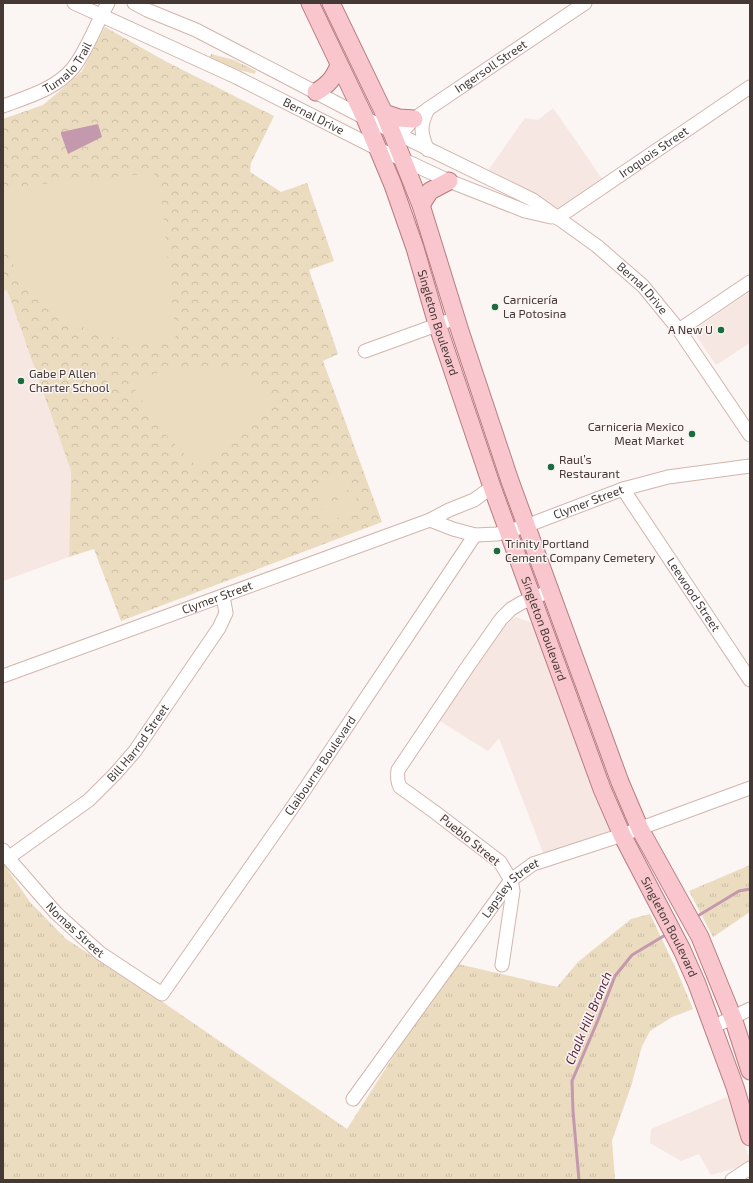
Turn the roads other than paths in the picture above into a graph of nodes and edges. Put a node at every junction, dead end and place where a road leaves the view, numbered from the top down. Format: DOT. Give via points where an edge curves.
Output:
graph roads {
  1 [pos="74,3"];
  2 [pos="108,3"];
  3 [pos="134,3"];
  4 [pos="310,3"];
  5 [pos="331,3"];
  6 [pos="585,3"];
  7 [pos="101,16"];
  8 [pos="339,65"];
  9 [pos="750,87"];
  10 [pos="316,92"];
  11 [pos="3,106"];
  12 [pos="428,109"];
  13 [pos="384,113"];
  14 [pos="365,118"];
  15 [pos="414,119"];
  16 [pos="395,133"];
  17 [pos="378,149"];
  18 [pos="428,150"];
  19 [pos="404,160"];
  20 [pos="449,181"];
  21 [pos="421,205"];
  22 [pos="557,218"];
  23 [pos="750,282"];
  24 [pos="456,318"];
  25 [pos="437,324"];
  26 [pos="679,330"];
  27 [pos="365,351"];
  28 [pos="750,435"];
  29 [pos="750,466"];
  30 [pos="492,487"];
  31 [pos="622,489"];
  32 [pos="430,520"];
  33 [pos="526,526"];
  34 [pos="508,531"];
  35 [pos="475,535"];
  36 [pos="550,591"];
  37 [pos="223,596"];
  38 [pos="532,598"];
  39 [pos="3,676"];
  40 [pos="750,680"];
  41 [pos="750,788"];
  42 [pos="640,829"];
  43 [pos="622,835"];
  44 [pos="5,854"];
  45 [pos="510,880"];
  46 [pos="502,965"];
  47 [pos="162,994"];
  48 [pos="750,1009"];
  49 [pos="733,1018"];
  50 [pos="713,1027"];
  51 [pos="750,1071"];
  52 [pos="353,1099"];
  53 [pos="750,1137"];
  54 [pos="750,1168"];
  55 [pos="732,1180"];
  1 -- 7 [label="street, Bernal Drive"];
  2 -- 7 [label="street, Tumalo Trail"];
  3 -- 10 [label="street, Bernal Drive" via="196,30"];
  4 -- 8 [label="main road, Singleton Boulevard"];
  5 -- 13 [label="main road, Singleton Boulevard"];
  6 -- 12 [label="street, Ingersoll Street"];
  7 -- 11 [label="street, Tumalo Trail" via="72,69 49,88"];
  7 -- 17 [label="street, Bernal Drive" via="236,77"];
  8 -- 10 [label="main road" via="335,76"];
  8 -- 14 [label="main road, Singleton Boulevard"];
  9 -- 22 [label="street, Iroquois Street"];
  10 -- 14 [label="street, Bernal Drive"];
  12 -- 15 [label="street, Ingersoll Street"];
  12 -- 18 [label="street" via="422,122 422,131"];
  13 -- 15 [label="main road"];
  13 -- 16 [label="main road, Singleton Boulevard"];
  14 -- 16 [label="street, Bernal Drive"];
  14 -- 17 [label="main road, Singleton Boulevard"];
  15 -- 16 [label="street, Ingersoll Street"];
  16 -- 18 [label="street, Bernal Drive"];
  16 -- 19 [label="main road, Singleton Boulevard"];
  17 -- 19 [label="street, Bernal Drive"];
  17 -- 25 [label="main road, Singleton Boulevard" via="415,248"];
  18 -- 22 [label="street, Bernal Drive" via="533,200"];
  19 -- 20 [label="street, Bernal Drive"];
  19 -- 21 [label="main road, Singleton Boulevard"];
  20 -- 21 [label="main road" via="430,191"];
  20 -- 22 [label="street, Bernal Drive" via="525,211"];
  21 -- 24 [label="main road, Singleton Boulevard"];
  22 -- 26 [label="street, Bernal Drive" via="597,246 643,286"];
  23 -- 26 [label="street"];
  24 -- 25 [label="street"];
  24 -- 33 [label="main road, Singleton Boulevard"];
  25 -- 27 [label="street"];
  25 -- 30 [label="main road, Singleton Boulevard"];
  26 -- 28 [label="street, Bernal Drive"];
  29 -- 31 [label="street, Clymer Street" via="668,478"];
  30 -- 32 [label="street, Clymer Street" via="474,500"];
  30 -- 34 [label="main road, Singleton Boulevard"];
  31 -- 33 [label="street, Clymer Street"];
  31 -- 40 [label="street, Leewood Street"];
  32 -- 35 [label="street, Clymer Street"];
  32 -- 37 [label="street, Clymer Street"];
  33 -- 34 [label="street, Clymer Street"];
  33 -- 36 [label="main road, Singleton Boulevard"];
  34 -- 35 [label="street, Clymer Street"];
  34 -- 38 [label="main road, Singleton Boulevard"];
  35 -- 47 [label="street, Claibourne Boulevard"];
  36 -- 38 [label="street"];
  36 -- 42 [label="main road, Singleton Boulevard" via="620,782"];
  37 -- 39 [label="street, Clymer Street"];
  37 -- 44 [label="street, Bill Harrod Street" via="226,613 219,628 135,751 89,800"];
  38 -- 43 [label="main road, Singleton Boulevard" via="602,789"];
  38 -- 45 [label="street, Pueblo Street" via="511,609 501,619 398,770 397,779 400,787 500,862"];
  41 -- 42 [label="street, Lapsley Street"];
  42 -- 43 [label="street, Lapsley Street"];
  42 -- 49 [label="main road, Singleton Boulevard" via="700,938"];
  43 -- 45 [label="street, Lapsley Street" via="533,864"];
  43 -- 50 [label="main road, Singleton Boulevard" via="682,950"];
  44 -- 47 [label="street, Nomas Street" via="56,912 100,953"];
  45 -- 46 [label="street, Pueblo Street" via="513,891 512,908"];
  45 -- 52 [label="street, Lapsley Street"];
  48 -- 49 [label="street"];
  49 -- 50 [label="street"];
  49 -- 51 [label="main road, Singleton Boulevard"];
  50 -- 53 [label="main road, Singleton Boulevard"];
  54 -- 55 [label="street"];
}
